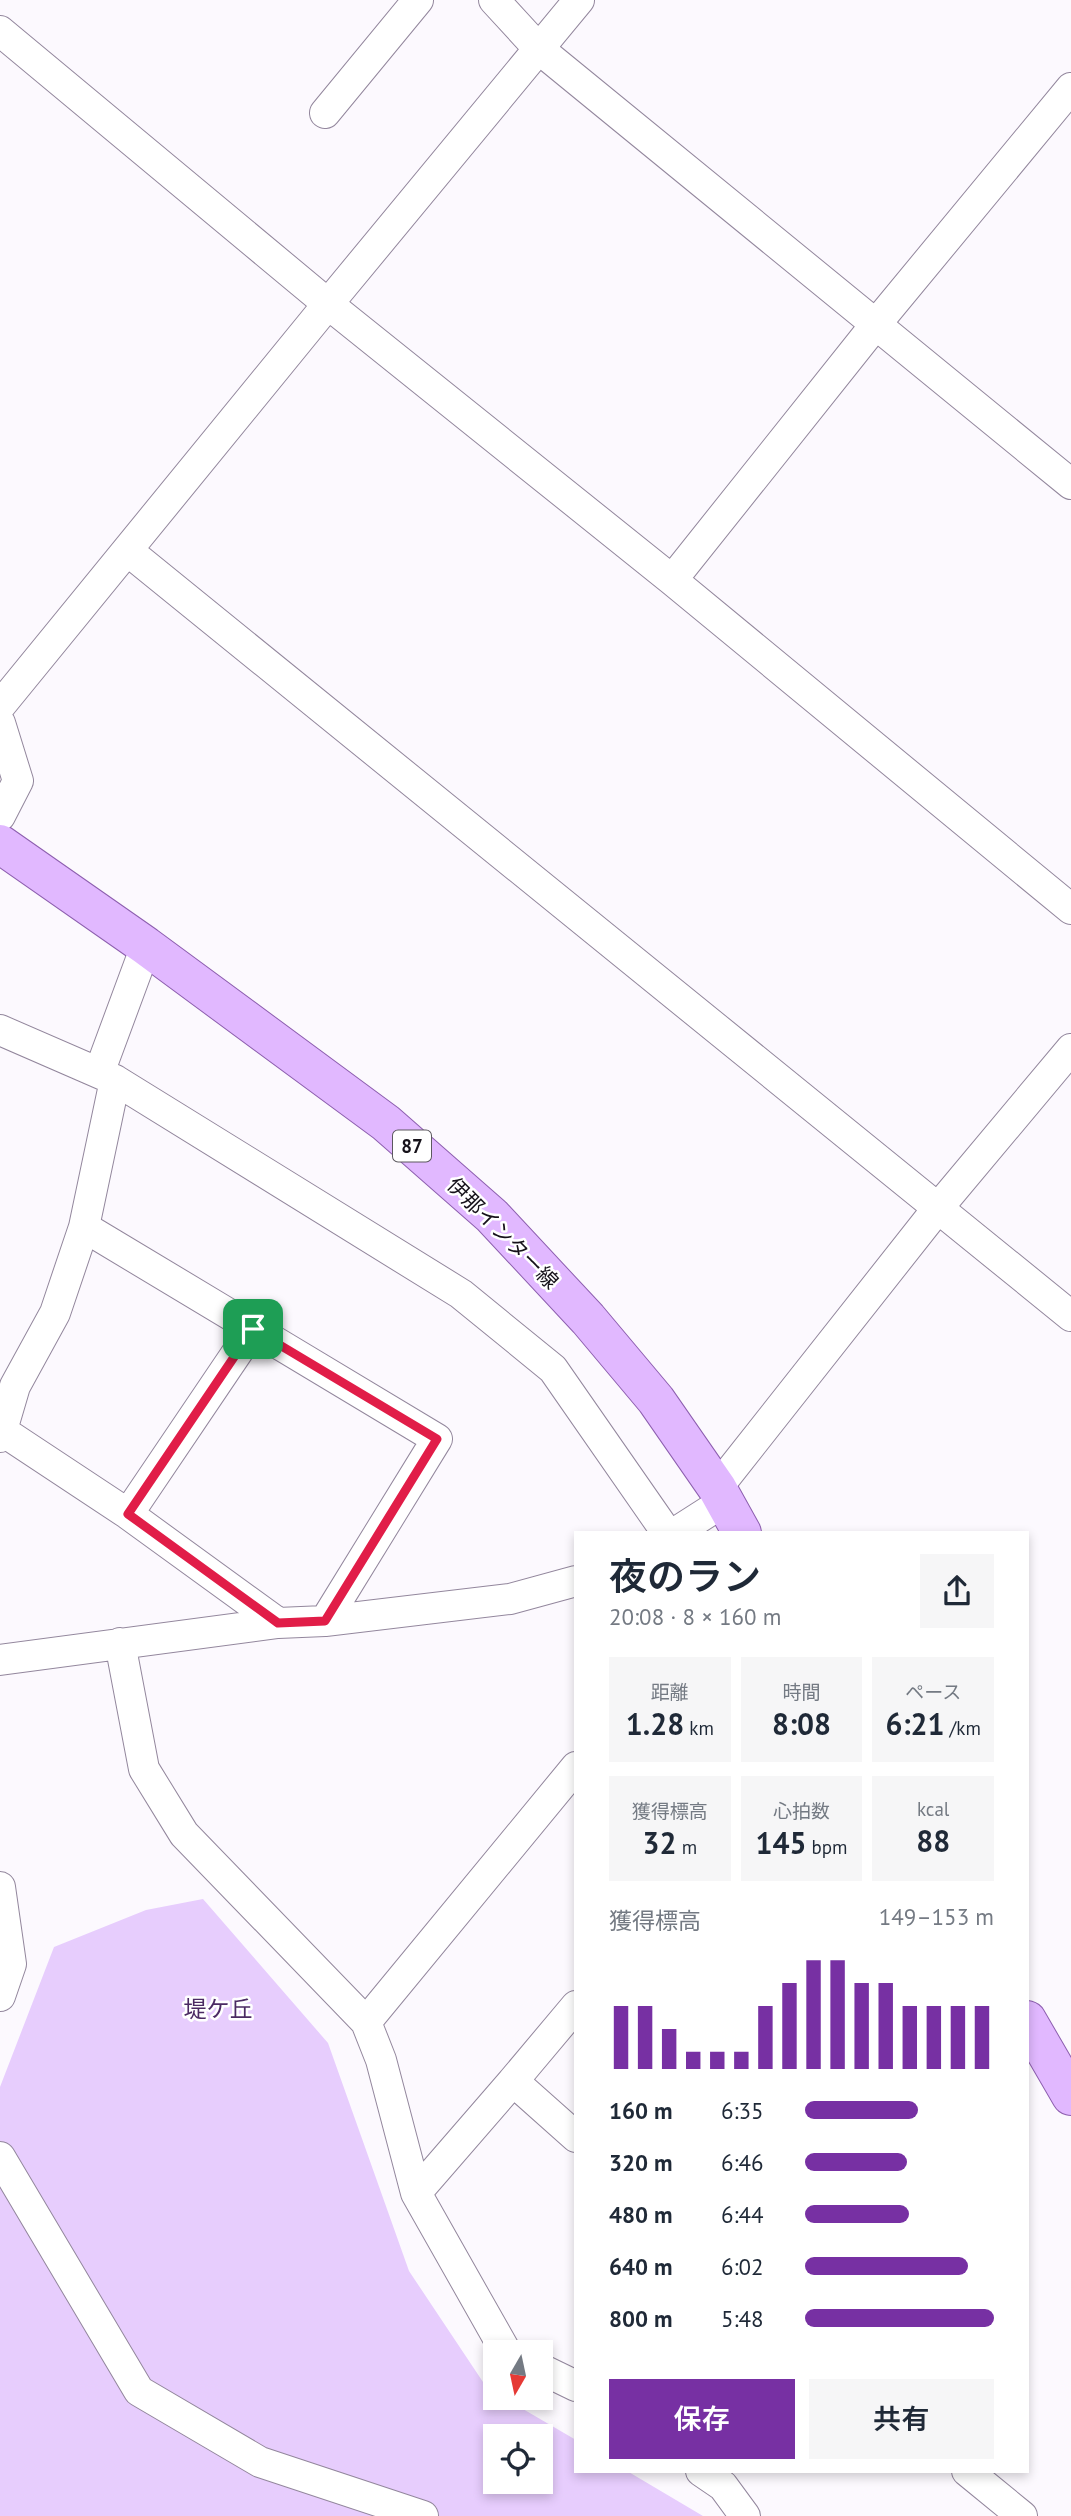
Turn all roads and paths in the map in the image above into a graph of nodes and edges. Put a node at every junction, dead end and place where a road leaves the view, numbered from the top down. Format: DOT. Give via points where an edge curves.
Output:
graph roads {
  1 [pos="418,0"];
  2 [pos="494,0"];
  3 [pos="579,0"];
  4 [pos="0,31"];
  5 [pos="539,49"];
  6 [pos="1071,88"];
  7 [pos="325,113"];
  8 [pos="328,303"];
  9 [pos="876,324"];
  10 [pos="1071,484"];
  11 [pos="128,551"];
  12 [pos="672,580"];
  13 [pos="0,706"];
  14 [pos="0,723"];
  15 [pos="0,816"];
  16 [pos="0,844"];
  17 [pos="1071,909"];
  18 [pos="146,946"];
  19 [pos="0,1030"];
  20 [pos="1071,1049"];
  21 [pos="107,1076"];
  22 [pos="938,1208"];
  23 [pos="84,1227"];
  24 [pos="1071,1316"];
  25 [pos="253,1329"];
  26 [pos="8,1383"];
  27 [pos="1,1434"];
  28 [pos="728,1507"];
  29 [pos="128,1514"];
  30 [pos="666,1531"];
  31 [pos="679,1531"];
  32 [pos="574,1582"];
  33 [pos="325,1621"];
  34 [pos="278,1623"];
  35 [pos="120,1643"];
  36 [pos="0,1660"];
  37 [pos="574,1770"];
  38 [pos="0,1887"];
  39 [pos="0,1996"];
  40 [pos="574,2008"];
  41 [pos="366,2022"];
  42 [pos="1029,2027"];
  43 [pos="513,2081"];
  44 [pos="1071,2096"];
  45 [pos="574,2135"];
  46 [pos="0,2157"];
  47 [pos="416,2193"];
  48 [pos="499,2340"];
  49 [pos="553,2375"];
  50 [pos="574,2385"];
  51 [pos="704,2473"];
  52 [pos="969,2473"];
  53 [pos="423,2516"];
  54 [pos="744,2516"];
  55 [pos="1021,2516"];
  1 -- 7 [label="street"];
  2 -- 5 [label="street"];
  3 -- 5 [label="street"];
  4 -- 8 [label="street"];
  5 -- 8 [label="street"];
  5 -- 9 [label="street"];
  6 -- 9 [label="street"];
  8 -- 11 [label="street"];
  8 -- 12 [label="street"];
  9 -- 10 [label="street"];
  9 -- 12 [label="street"];
  11 -- 13 [label="street"];
  11 -- 22 [label="street"];
  12 -- 17 [label="street"];
  14 -- 15 [label="street" via="18,781"];
  16 -- 18 [label="main road, 伊那インター線 / 87"];
  18 -- 21 [label="street"];
  18 -- 28 [label="main road, 伊那インター線 / 87" via="386,1123 492,1216 656,1400"];
  19 -- 21 [label="street"];
  20 -- 22 [label="street"];
  21 -- 23 [label="street"];
  21 -- 30 [label="street" via="461,1294 543,1360"];
  22 -- 24 [label="street"];
  22 -- 28 [label="street"];
  23 -- 25 [label="street"];
  23 -- 26 [label="street" via="55,1313"];
  25 -- 29 [label="street"];
  25 -- 33 [label="street" via="437,1439"];
  26 -- 27 [label="street"];
  27 -- 29 [label="street"];
  28 -- 31 [label="street"];
  29 -- 34 [label="street"];
  32 -- 33 [label="street" via="510,1599"];
  33 -- 34 [label="street"];
  34 -- 35 [label="street"];
  35 -- 36 [label="street"];
  35 -- 41 [label="street" via="144,1769 184,1834"];
  37 -- 41 [label="street"];
  38 -- 39 [label="street" via="11,1964"];
  40 -- 43 [label="street"];
  41 -- 47 [label="street" via="381,2060"];
  42 -- 44 [label="main road"];
  43 -- 45 [label="street"];
  43 -- 47 [label="street"];
  46 -- 53 [label="street" via="139,2391 260,2462"];
  47 -- 48 [label="street"];
  49 -- 50 [label="street"];
  51 -- 54 [label="street" via="723,2486"];
  52 -- 55 [label="street"];
}
